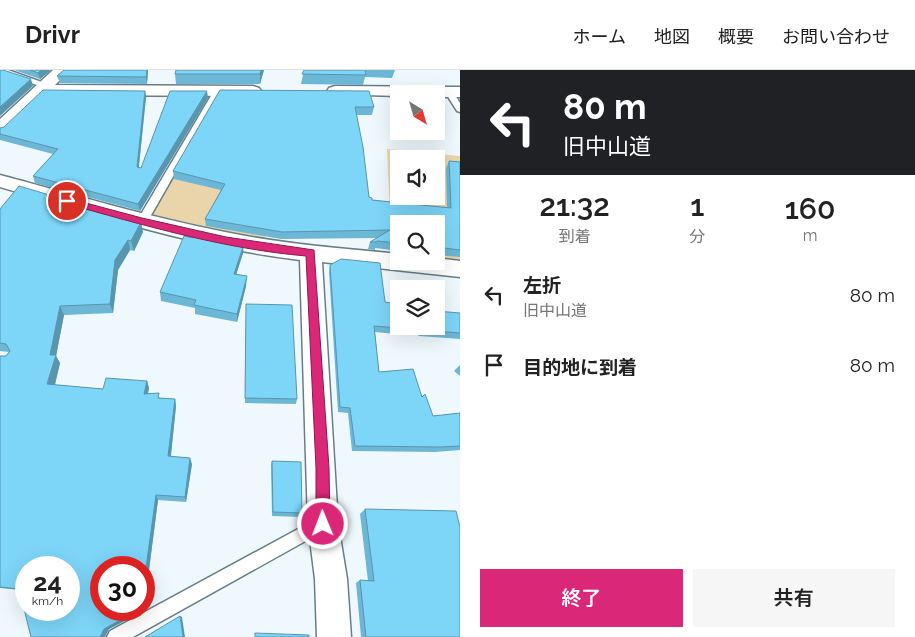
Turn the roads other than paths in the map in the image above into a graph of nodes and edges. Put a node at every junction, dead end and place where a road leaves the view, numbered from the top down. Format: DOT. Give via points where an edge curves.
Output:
graph roads {
  1 [pos="0,70"];
  2 [pos="62,70"];
  3 [pos="43,88"];
  4 [pos="218,91"];
  5 [pos="266,91"];
  6 [pos="314,91"];
  7 [pos="455,92"];
  8 [pos="460,109"];
  9 [pos="0,128"];
  10 [pos="0,181"];
  11 [pos="142,221"];
  12 [pos="311,252"];
  13 [pos="460,269"];
  14 [pos="323,524"];
  15 [pos="116,637"];
  16 [pos="334,637"];
  1 -- 3 [label="lane"];
  2 -- 3 [label="street"];
  3 -- 4 [label="street"];
  3 -- 9 [label="street"];
  4 -- 5 [label="street"];
  4 -- 11 [label="lane"];
  6 -- 7 [label="street"];
  7 -- 8 [label="lane"];
  10 -- 11 [label="street"];
  11 -- 12 [label="street" via="226,240"];
  12 -- 13 [label="street"];
  12 -- 14 [label="street"];
  14 -- 15 [label="lane"];
  14 -- 16 [label="street" via="331,579"];
}
